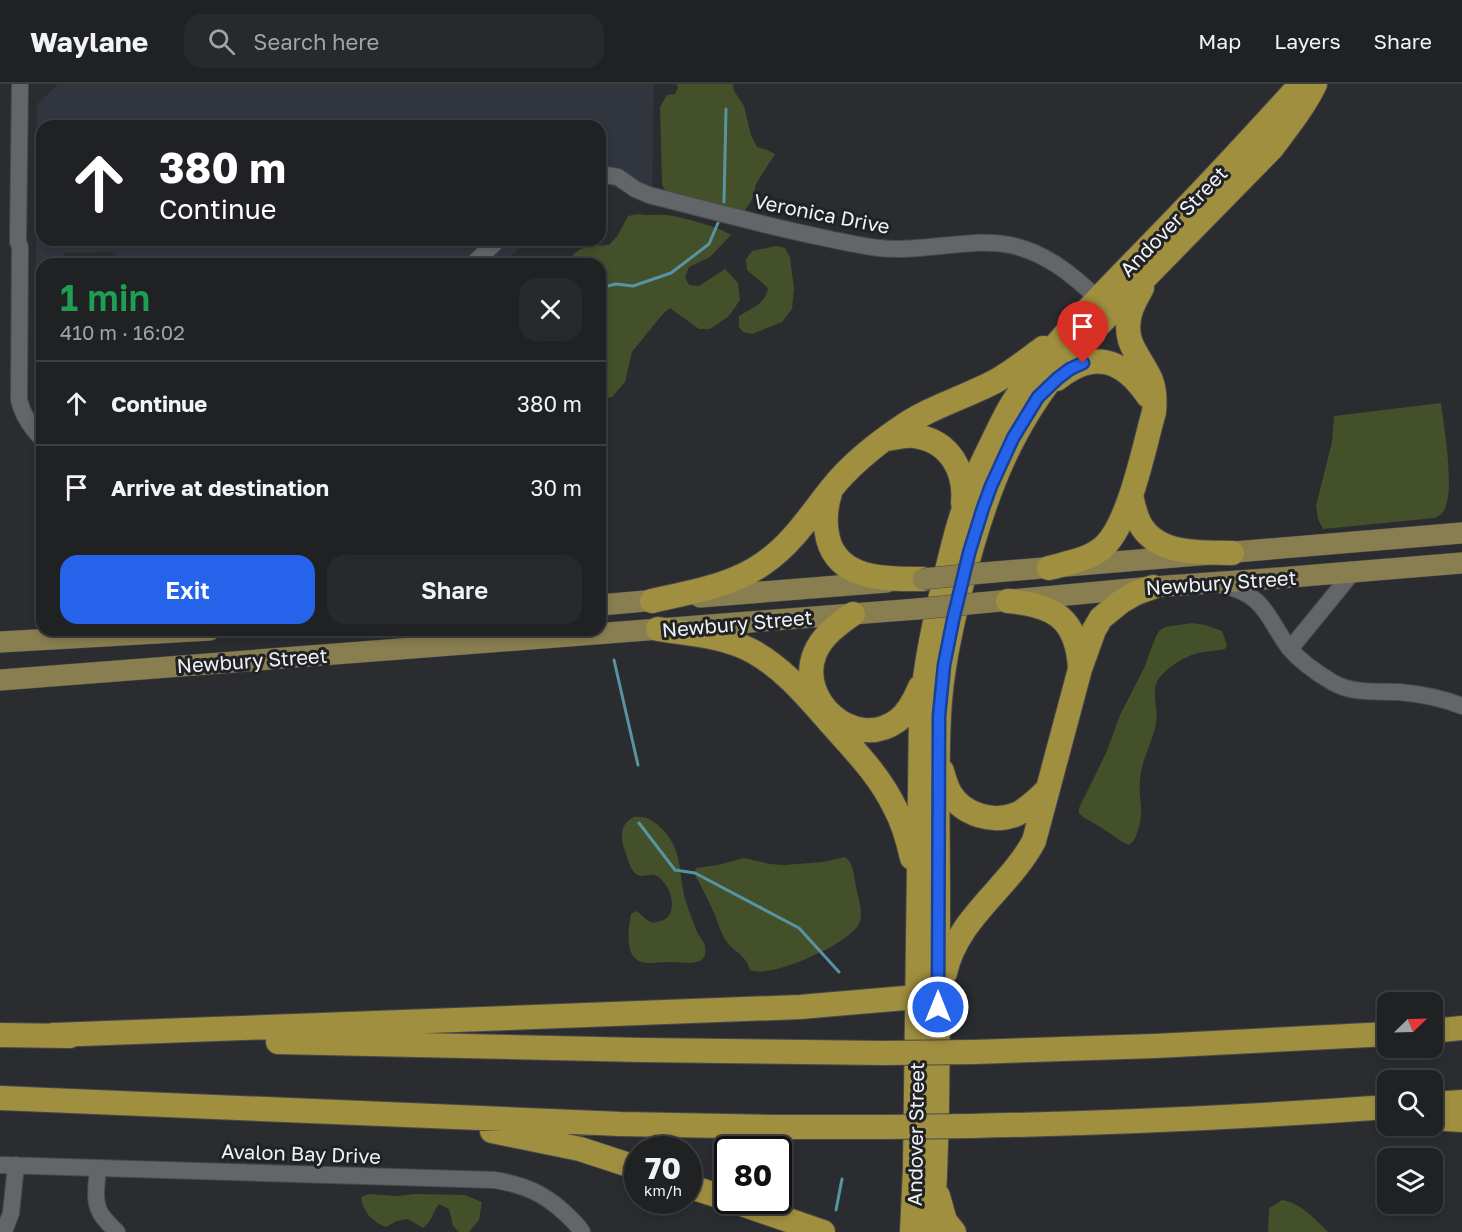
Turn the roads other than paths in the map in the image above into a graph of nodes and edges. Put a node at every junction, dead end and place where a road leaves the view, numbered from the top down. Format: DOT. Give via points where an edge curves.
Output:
graph roads {
  1 [pos="20,84"];
  2 [pos="1301,84"];
  3 [pos="1315,84"];
  4 [pos="606,175"];
  5 [pos="492,246"];
  6 [pos="479,258"];
  7 [pos="1155,266"];
  8 [pos="1098,299"];
  9 [pos="1074,325"];
  10 [pos="1038,397"];
  11 [pos="1154,412"];
  12 [pos="36,432"];
  13 [pos="884,440"];
  14 [pos="832,488"];
  15 [pos="1131,495"];
  16 [pos="962,514"];
  17 [pos="1462,533"];
  18 [pos="1232,553"];
  19 [pos="1462,563"];
  20 [pos="1049,568"];
  21 [pos="1353,572"];
  22 [pos="923,579"];
  23 [pos="1208,583"];
  24 [pos="1153,587"];
  25 [pos="652,601"];
  26 [pos="1008,601"];
  27 [pos="606,605"];
  28 [pos="853,614"];
  29 [pos="658,629"];
  30 [pos="606,633"];
  31 [pos="58,636"];
  32 [pos="567,636"];
  33 [pos="4,641"];
  34 [pos="1290,649"];
  35 [pos="927,661"];
  36 [pos="1080,669"];
  37 [pos="6,679"];
  38 [pos="1462,706"];
  39 [pos="938,760"];
  40 [pos="1047,790"];
  41 [pos="919,909"];
  42 [pos="928,1003"];
  43 [pos="1462,1028"];
  44 [pos="1443,1029"];
  45 [pos="0,1035"];
  46 [pos="54,1035"];
  47 [pos="1377,1035"];
  48 [pos="0,1098"];
  49 [pos="1462,1102"];
  50 [pos="1443,1103"];
  51 [pos="1377,1108"];
  52 [pos="1313,1113"];
  53 [pos="416,1115"];
  54 [pos="1377,1115"];
  55 [pos="1443,1119"];
  56 [pos="1462,1120"];
  57 [pos="624,1163"];
  58 [pos="8,1165"];
  59 [pos="98,1168"];
  60 [pos="935,1185"];
  61 [pos="770,1214"];
  62 [pos="918,1229"];
  63 [pos="4,1232"];
  64 [pos="117,1232"];
  65 [pos="582,1232"];
  66 [pos="823,1232"];
  67 [pos="954,1232"];
  1 -- 12 [label="street" via="19,400 26,420"];
  2 -- 8 [label="highway, Andover Street"];
  3 -- 7 [label="highway, Andover Street" via="1272,148"];
  4 -- 8 [label="street, Veronica Drive" via="618,177 649,195 868,247 1010,245 1055,264"];
  5 -- 6 [label="street"];
  7 -- 10 [label="highway, Andover Street" via="1065,359"];
  7 -- 11 [label="highway" via="1134,304 1128,326 1132,348 1151,379"];
  8 -- 9 [label="highway, Andover Street"];
  9 -- 13 [label="highway" via="996,381 921,415"];
  9 -- 16 [label="highway, Andover Street" via="1036,369 1011,407"];
  10 -- 11 [label="highway" via="1070,369 1083,363 1108,362 1133,376 1149,397"];
  10 -- 39 [label="highway, Andover Street" via="991,486 969,553 944,665"];
  11 -- 15 [label="highway"];
  13 -- 14 [label="highway"];
  13 -- 16 [label="highway" via="915,436 950,454 963,480"];
  14 -- 22 [label="highway" via="825,530 829,545 845,567 873,576"];
  14 -- 25 [label="highway" via="787,543 753,571"];
  15 -- 18 [label="highway" via="1139,523 1155,541 1185,550"];
  15 -- 20 [label="highway" via="1111,540 1101,549 1077,561"];
  16 -- 35 [label="highway, Andover Street"];
  17 -- 18 [label="main road, Newbury Street"];
  18 -- 20 [label="main road, Newbury Street"];
  19 -- 21 [label="main road, Newbury Street"];
  20 -- 22 [label="main road, Newbury Street, bridge"];
  21 -- 23 [label="main road, Newbury Street"];
  21 -- 34 [label="street"];
  22 -- 25 [label="main road, Newbury Street"];
  23 -- 24 [label="main road, Newbury Street"];
  23 -- 34 [label="street" via="1237,589 1257,601"];
  24 -- 26 [label="main road, Newbury Street"];
  24 -- 36 [label="highway" via="1122,601 1101,618"];
  25 -- 27 [label="main road, Newbury Street"];
  26 -- 28 [label="main road, Newbury Street, bridge"];
  26 -- 36 [label="highway" via="1037,605 1060,617 1074,637"];
  28 -- 29 [label="main road, Newbury Street"];
  28 -- 35 [label="highway" via="823,639 811,670 818,697 843,724 857,730 872,730 898,720 914,700"];
  29 -- 30 [label="main road, Newbury Street"];
  29 -- 41 [label="highway" via="735,644 768,662 798,687 863,759 894,806 912,857"];
  31 -- 33 [label="main road, Newbury Street"];
  32 -- 37 [label="main road, Newbury Street"];
  34 -- 38 [label="street" via="1322,676 1345,688 1418,694"];
  35 -- 41 [label="highway, Andover Street" via="921,716"];
  36 -- 40 [label="highway"];
  39 -- 40 [label="highway" via="950,793 959,804 981,816 1010,817"];
  39 -- 42 [label="highway, Andover Street"];
  40 -- 42 [label="highway" via="1034,842 956,943"];
  41 -- 42 [label="highway, Andover Street"];
  42 -- 46 [label="highway" via="891,999 800,1007"];
  42 -- 60 [label="highway, Andover Street" via="938,1044"];
  42 -- 62 [label="highway, Andover Street" via="915,1168"];
  43 -- 44 [label="highway"];
  45 -- 46 [label="highway"];
  46 -- 47 [label="highway, bridge" via="883,1053 1166,1046"];
  48 -- 53 [label="highway"];
  49 -- 50 [label="highway"];
  51 -- 52 [label="highway"];
  52 -- 53 [label="highway, bridge" via="1070,1124 884,1127 621,1124"];
  52 -- 54 [label="highway"];
  53 -- 57 [label="highway" via="580,1149"];
  55 -- 56 [label="highway"];
  58 -- 59 [label="street, Avalon Bay Drive"];
  58 -- 63 [label="street" via="11,1213"];
  59 -- 64 [label="street" via="98,1209"];
  59 -- 65 [label="street, Avalon Bay Drive" via="495,1180 514,1183 552,1201"];
  60 -- 62 [label="highway, Andover Street"];
  60 -- 67 [label="highway" via="945,1221"];
  61 -- 66 [label="highway"];
}
